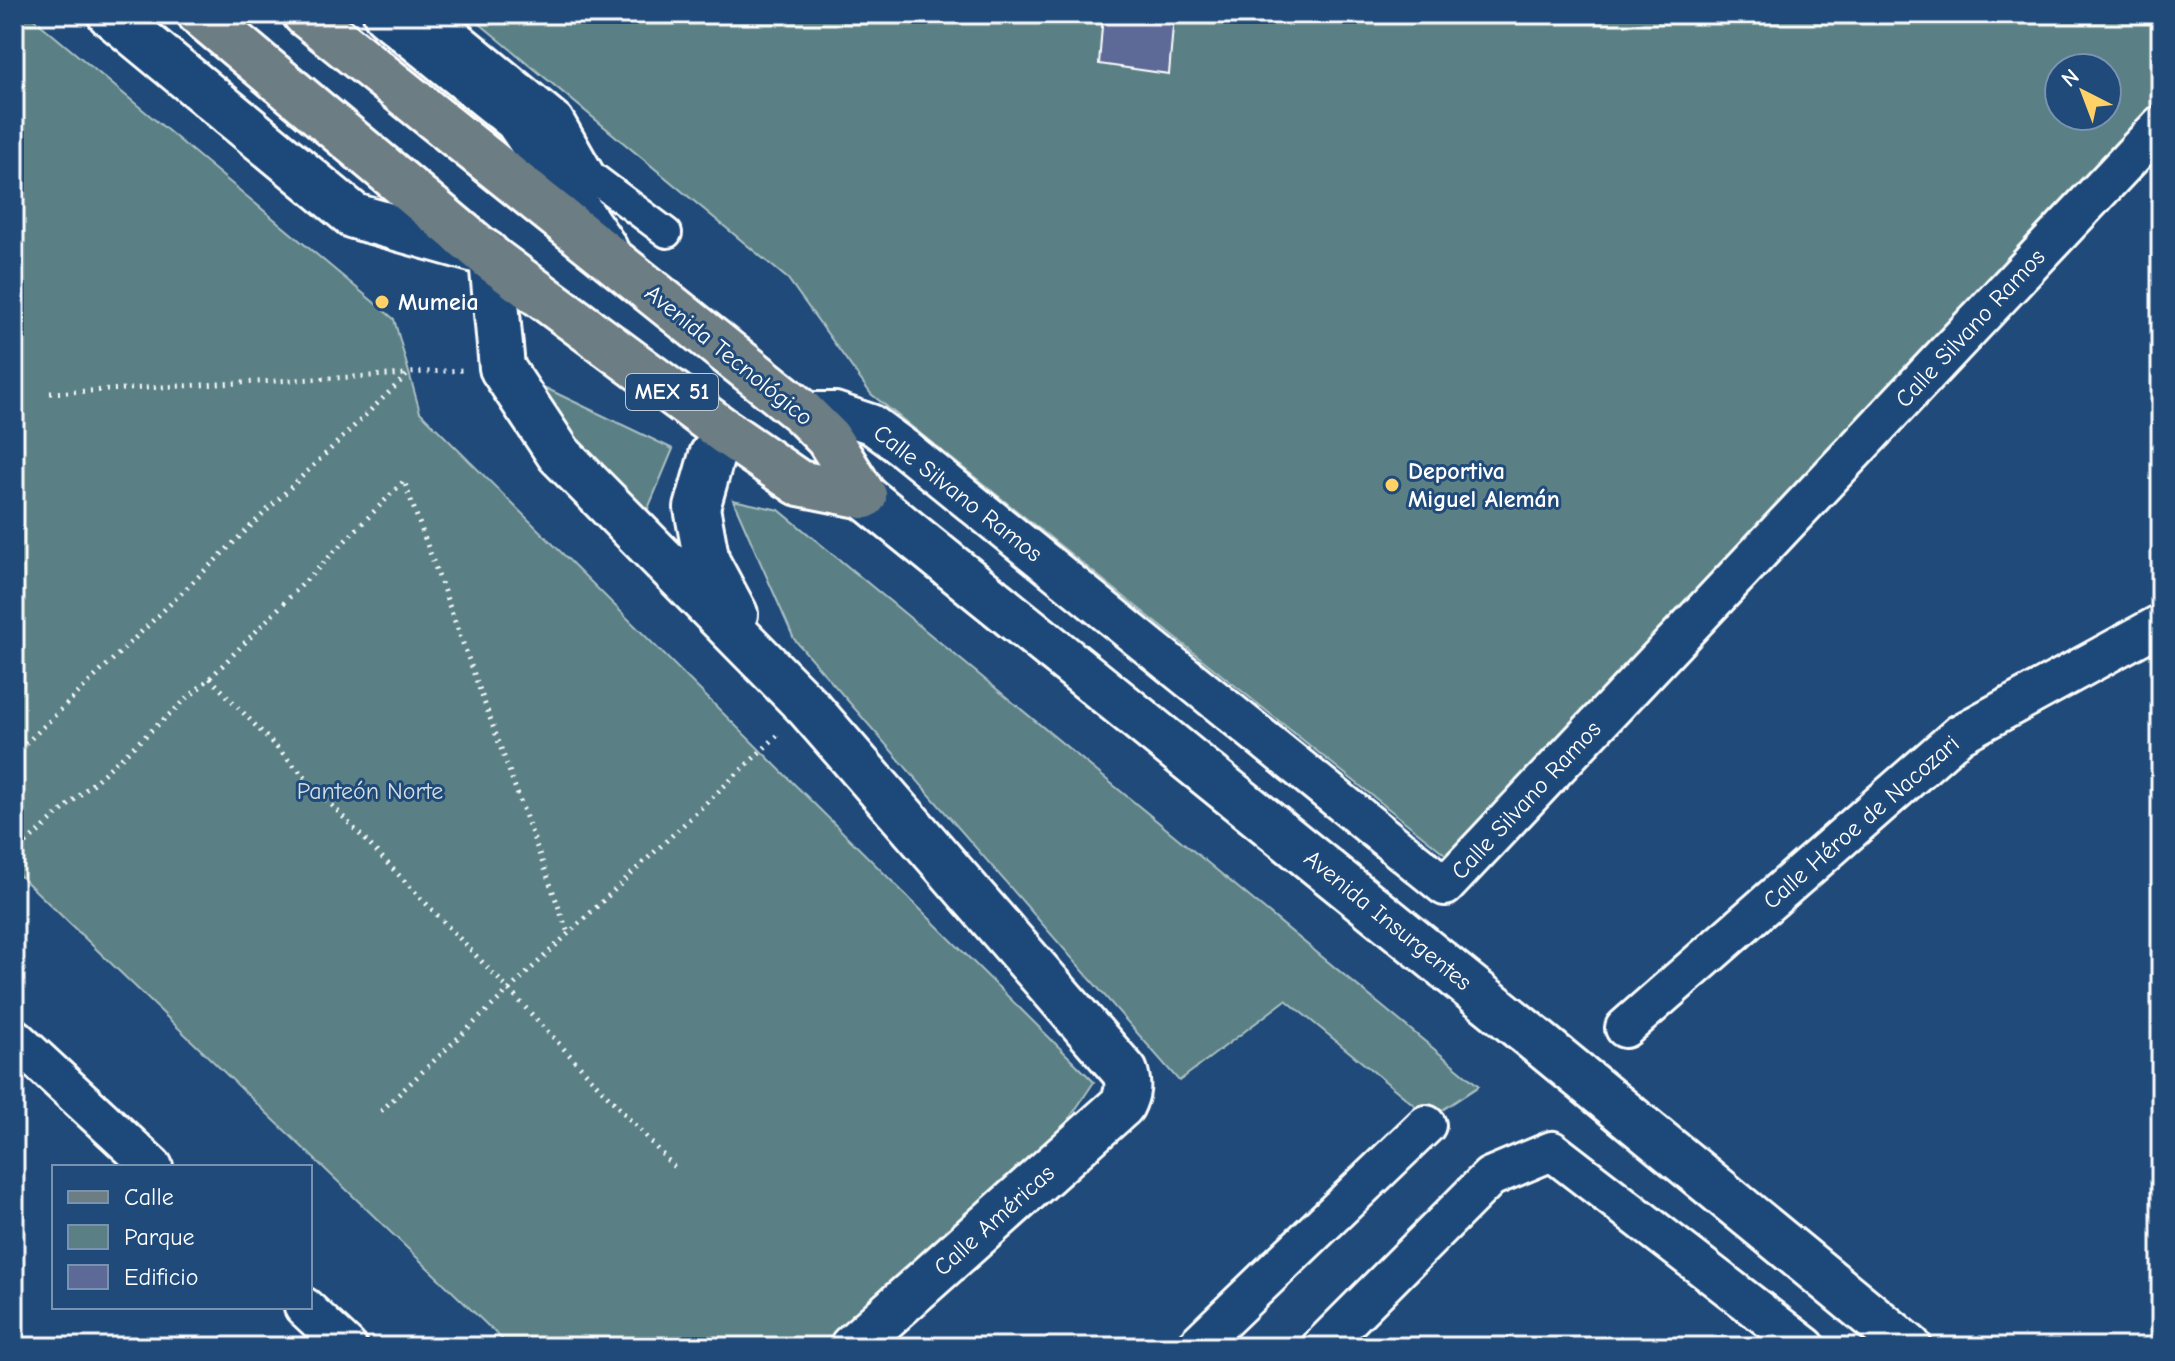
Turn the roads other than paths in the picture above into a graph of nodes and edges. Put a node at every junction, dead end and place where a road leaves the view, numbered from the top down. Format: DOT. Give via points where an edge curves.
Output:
graph roads {
  1 [pos="110,14"];
  2 [pos="200,14"];
  3 [pos="305,14"];
  4 [pos="386,14"];
  5 [pos="432,14"];
  6 [pos="517,120"];
  7 [pos="2161,125"];
  8 [pos="591,176"];
  9 [pos="667,233"];
  10 [pos="489,256"];
  11 [pos="613,261"];
  12 [pos="802,412"];
  13 [pos="728,434"];
  14 [pos="864,496"];
  15 [pos="2161,624"];
  16 [pos="756,655"];
  17 [pos="1625,1028"];
  18 [pos="14,1038"];
  19 [pos="1426,1125"];
  20 [pos="151,1165"];
  21 [pos="306,1309"];
  22 [pos="347,1347"];
  23 [pos="852,1347"];
  24 [pos="1195,1347"];
  25 [pos="1321,1347"];
  26 [pos="1806,1347"];
  27 [pos="1909,1347"];
  1 -- 10 [label="street" via="354,216"];
  2 -- 10 [label="main road, MEX 51"];
  3 -- 11 [label="main road, Avenida Tecnológico / MEX 51"];
  4 -- 6 [label="street"];
  5 -- 8 [label="street" via="558,118"];
  6 -- 8 [label="street"];
  6 -- 11 [label="street"];
  7 -- 12 [label="street, Calle Silvano Ramos" via="1445,886 905,449 871,424 835,412"];
  8 -- 9 [label="street"];
  10 -- 13 [label="main road, MEX 51"];
  10 -- 16 [label="street" via="502,368 559,454"];
  11 -- 12 [label="main road, Avenida Tecnológico / MEX 51"];
  12 -- 14 [label="main road, Avenida Tecnológico / MEX 51" via="828,438"];
  13 -- 14 [label="main road, MEX 51" via="799,483"];
  13 -- 16 [label="street" via="712,455 697,508 707,562"];
  14 -- 27 [label="street, Avenida Insurgentes / MEX 51"];
  15 -- 17 [label="street, Calle Héroe de Nacozari" via="1960,734"];
  16 -- 23 [label="street, Calle Américas" via="808,707 1125,1072 1129,1087 1122,1105"];
  18 -- 20 [label="street"];
  19 -- 24 [label="street"];
  21 -- 22 [label="street"];
  25 -- 26 [label="street" via="1490,1177 1552,1151"];
}
